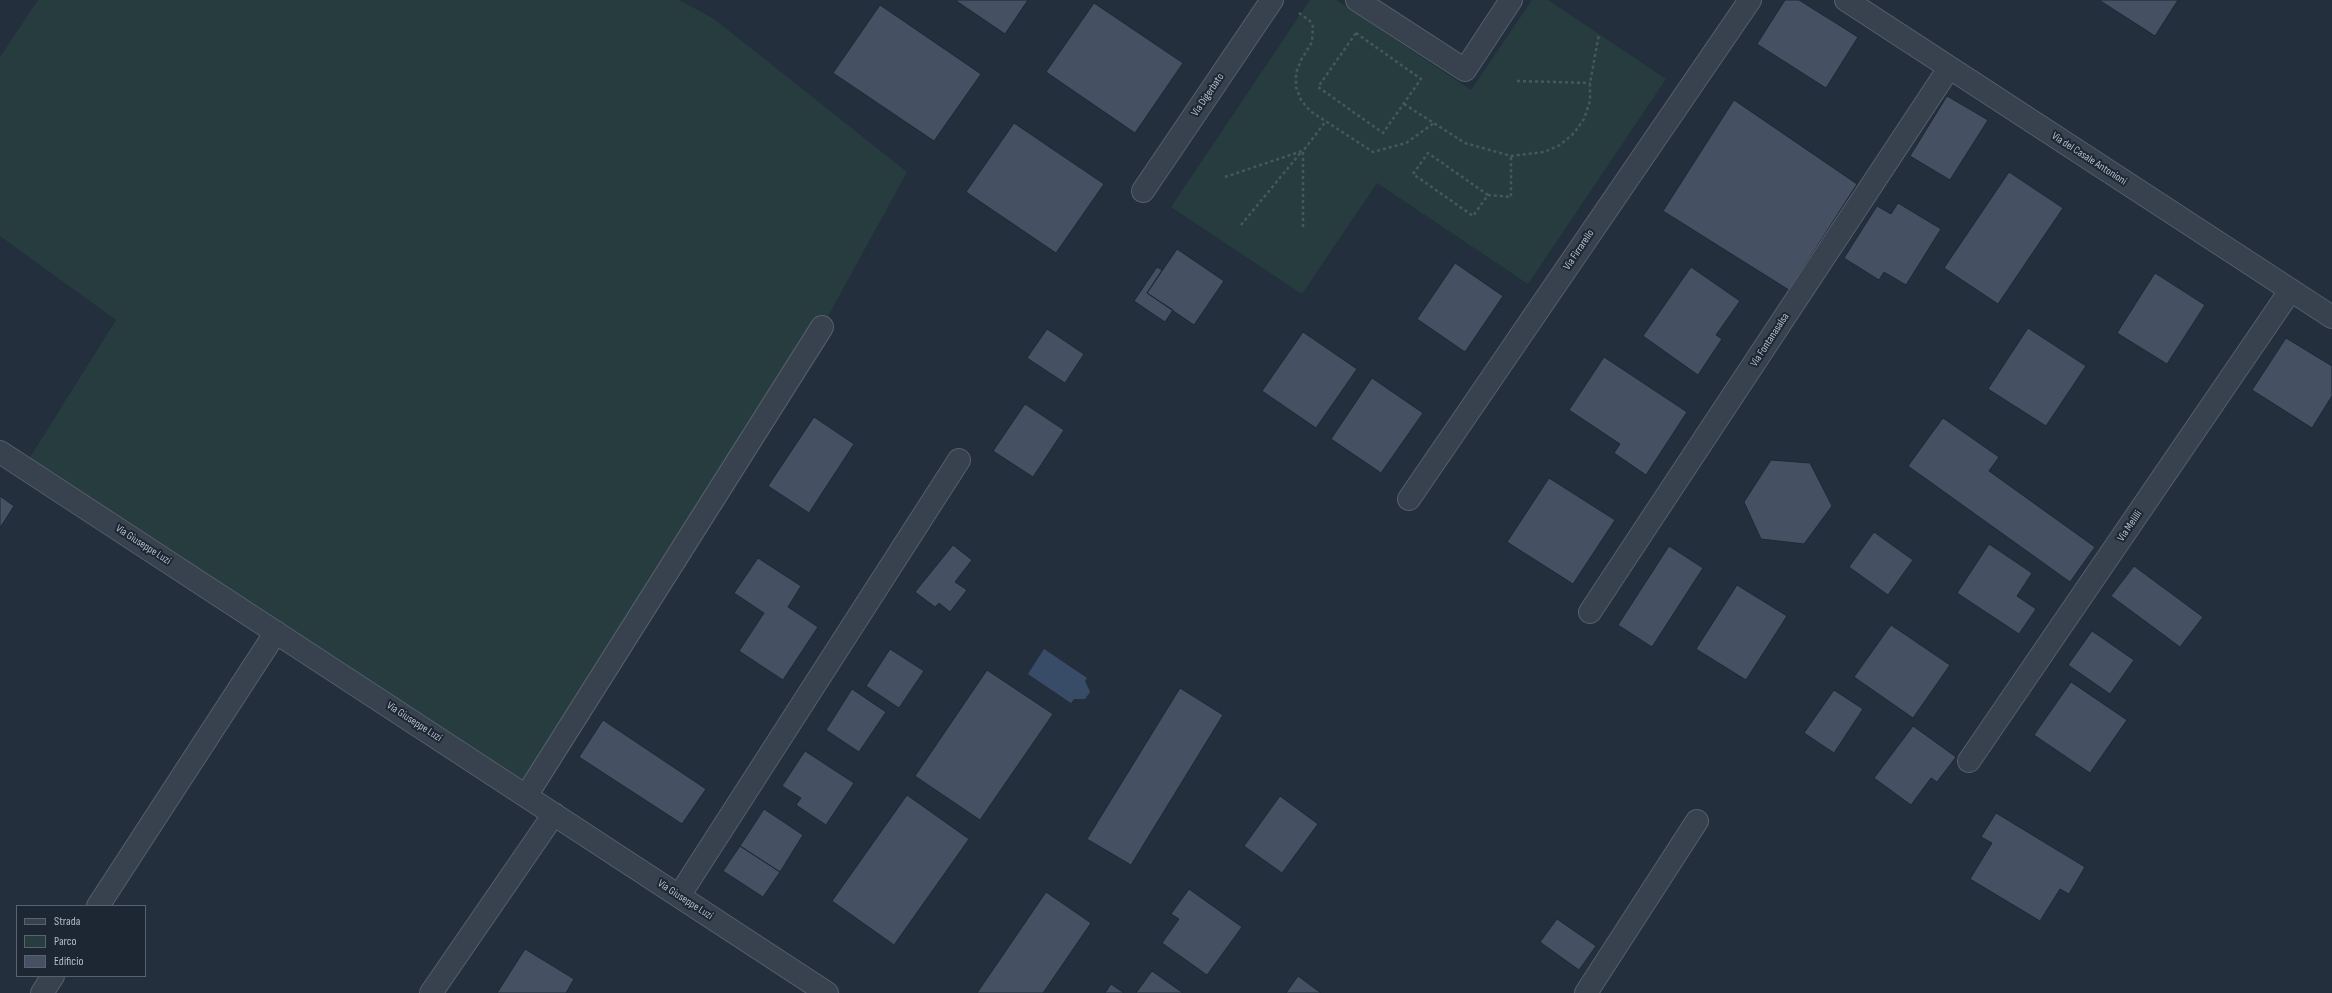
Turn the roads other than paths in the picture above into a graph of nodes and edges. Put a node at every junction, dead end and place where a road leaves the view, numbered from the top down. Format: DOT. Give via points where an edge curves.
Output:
graph roads {
  1 [pos="1272,0"];
  2 [pos="1357,0"];
  3 [pos="1511,0"];
  4 [pos="1750,0"];
  5 [pos="1846,0"];
  6 [pos="1949,68"];
  7 [pos="1143,191"];
  8 [pos="2290,291"];
  9 [pos="2332,317"];
  10 [pos="822,326"];
  11 [pos="0,452"];
  12 [pos="959,460"];
  13 [pos="1409,499"];
  14 [pos="1590,612"];
  15 [pos="276,632"];
  16 [pos="1969,761"];
  17 [pos="526,796"];
  18 [pos="554,814"];
  19 [pos="1697,821"];
  20 [pos="679,896"];
  21 [pos="99,905"];
  22 [pos="52,977"];
  23 [pos="42,993"];
  24 [pos="431,993"];
  25 [pos="827,993"];
  26 [pos="1586,993"];
  1 -- 7 [label="street, Via Digerbato"];
  2 -- 3 [label="street" via="1464,70"];
  4 -- 13 [label="street, Via Firrarello"];
  5 -- 6 [label="street, Via del Casale Antonioni"];
  6 -- 8 [label="street, Via del Casale Antonioni"];
  6 -- 14 [label="street, Via Fontanasalsa"];
  8 -- 9 [label="street, Via del Casale Antonioni"];
  8 -- 16 [label="street, Via Melilli"];
  10 -- 17 [label="street"];
  11 -- 15 [label="street, Via Giuseppe Luzi"];
  12 -- 20 [label="street"];
  15 -- 17 [label="street, Via Giuseppe Luzi"];
  15 -- 21 [label="street"];
  17 -- 18 [label="street, Via Giuseppe Luzi"];
  18 -- 20 [label="street, Via Giuseppe Luzi"];
  18 -- 24 [label="street"];
  19 -- 26 [label="street"];
  20 -- 25 [label="street, Via Giuseppe Luzi"];
  22 -- 23 [label="street"];
}
